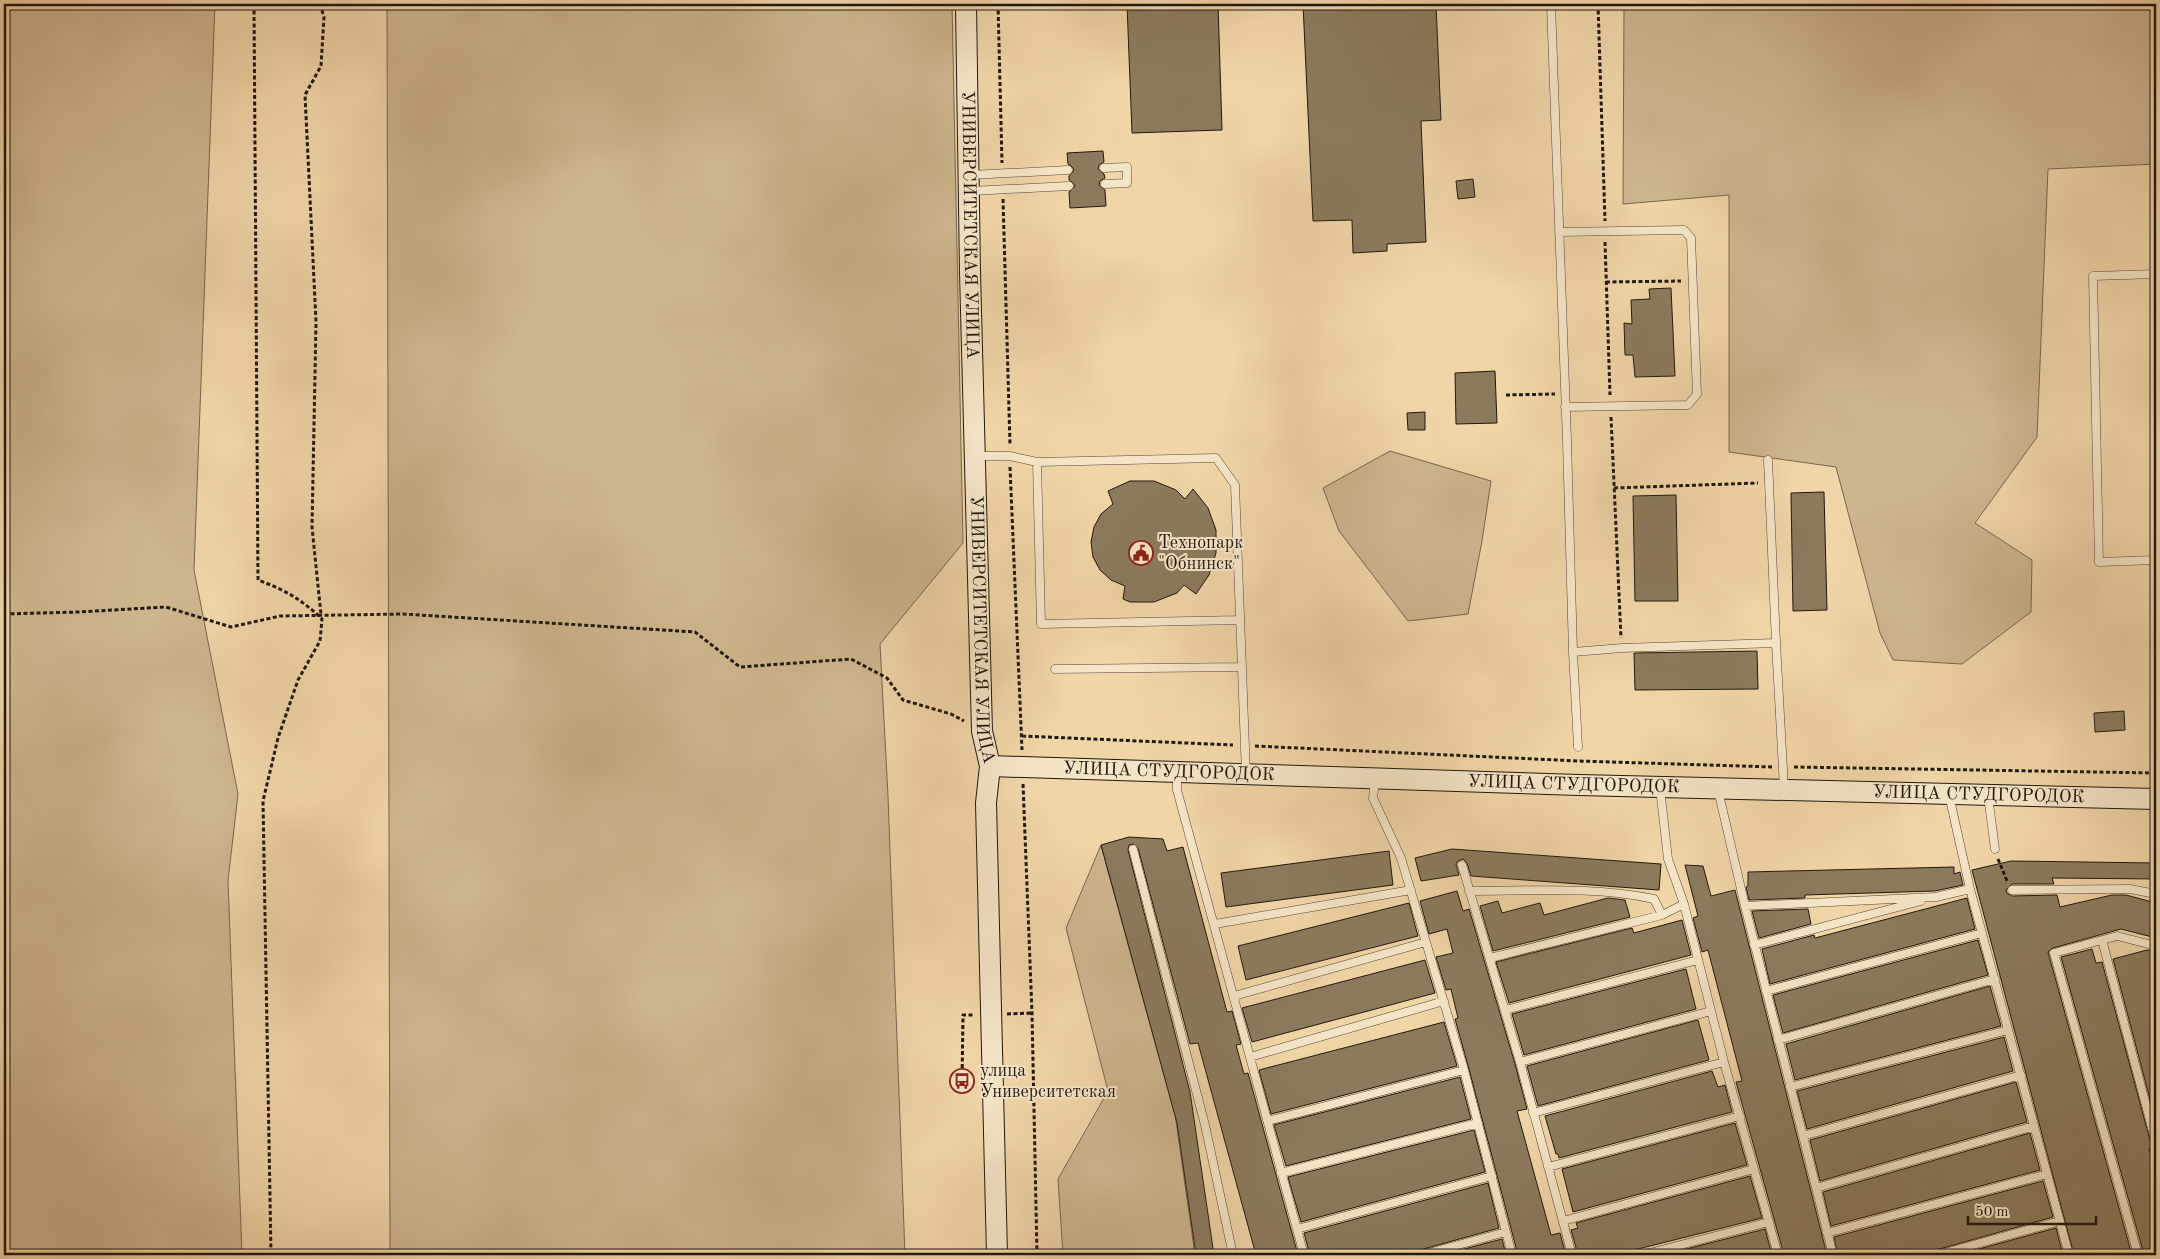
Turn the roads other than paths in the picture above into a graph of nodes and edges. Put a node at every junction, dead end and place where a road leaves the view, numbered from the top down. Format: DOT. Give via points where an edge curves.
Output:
graph roads {
  1 [pos="966,4"];
  2 [pos="1551,4"];
  3 [pos="1104,168"];
  4 [pos="1068,170"];
  5 [pos="968,183"];
  6 [pos="1105,184"];
  7 [pos="1069,186"];
  8 [pos="1560,232"];
  9 [pos="2156,274"];
  10 [pos="1565,407"];
  11 [pos="976,456"];
  12 [pos="1768,460"];
  13 [pos="1037,462"];
  14 [pos="2156,560"];
  15 [pos="1240,620"];
  16 [pos="1776,643"];
  17 [pos="1572,652"];
  18 [pos="1242,667"];
  19 [pos="1054,669"];
  20 [pos="1578,747"];
  21 [pos="990,766"];
  22 [pos="1177,771"];
  23 [pos="1246,774"];
  24 [pos="1375,778"];
  25 [pos="1660,787"];
  26 [pos="1718,788"];
  27 [pos="1784,790"];
  28 [pos="1949,795"];
  29 [pos="1988,796"];
  30 [pos="2156,799"];
  31 [pos="1133,849"];
  32 [pos="1996,850"];
  33 [pos="1462,865"];
  34 [pos="1970,889"];
  35 [pos="1411,890"];
  36 [pos="2012,890"];
  37 [pos="1469,891"];
  38 [pos="2156,894"];
  39 [pos="1936,897"];
  40 [pos="1684,904"];
  41 [pos="1745,906"];
  42 [pos="1662,915"];
  43 [pos="1215,924"];
  44 [pos="1982,933"];
  45 [pos="2102,940"];
  46 [pos="1426,942"];
  47 [pos="1754,945"];
  48 [pos="2156,946"];
  49 [pos="1490,958"];
  50 [pos="1698,960"];
  51 [pos="1995,979"];
  52 [pos="1766,991"];
  53 [pos="1234,996"];
  54 [pos="1444,1001"];
  55 [pos="1505,1010"];
  56 [pos="1711,1011"];
  57 [pos="2008,1030"];
  58 [pos="1778,1040"];
  59 [pos="1250,1057"];
  60 [pos="1520,1062"];
  61 [pos="1724,1062"];
  62 [pos="1464,1070"];
  63 [pos="2021,1075"];
  64 [pos="1790,1087"];
  65 [pos="1533,1114"];
  66 [pos="1740,1116"];
  67 [pos="1268,1121"];
  68 [pos="1478,1123"];
  69 [pos="2034,1126"];
  70 [pos="1802,1136"];
  71 [pos="2156,1144"];
  72 [pos="1548,1167"];
  73 [pos="1754,1169"];
  74 [pos="1282,1173"];
  75 [pos="2047,1174"];
  76 [pos="1492,1176"];
  77 [pos="1816,1188"];
  78 [pos="1563,1221"];
  79 [pos="2060,1221"];
  80 [pos="1769,1222"];
  81 [pos="1296,1229"];
  82 [pos="1506,1232"];
  83 [pos="1827,1233"];
  84 [pos="997,1255"];
  85 [pos="1233,1255"];
  86 [pos="1304,1255"];
  87 [pos="1421,1255"];
  88 [pos="1512,1255"];
  89 [pos="1572,1255"];
  90 [pos="1642,1255"];
  91 [pos="1778,1255"];
  92 [pos="1833,1255"];
  93 [pos="1937,1255"];
  94 [pos="2069,1255"];
  95 [pos="2138,1255"];
  1 -- 5 [label="street, УНИВЕРСИТЕТСКАЯ УЛИЦА"];
  2 -- 8 [label="lane"];
  3 -- 6 [label="lane" via="1126,167 1127,183"];
  4 -- 5 [label="lane"];
  5 -- 7 [label="lane"];
  5 -- 11 [label="street, УНИВЕРСИТЕТСКАЯ УЛИЦА"];
  8 -- 10 [label="lane"];
  8 -- 10 [label="lane" via="1684,230 1692,238 1697,394 1688,405"];
  9 -- 14 [label="lane" via="2093,276 2099,562"];
  10 -- 17 [label="lane"];
  11 -- 13 [label="lane" via="1010,456"];
  11 -- 21 [label="street, УНИВЕРСИТЕТСКАЯ УЛИЦА" via="982,731"];
  12 -- 16 [label="lane"];
  13 -- 15 [label="lane" via="1216,458 1235,485"];
  13 -- 15 [label="lane" via="1041,624"];
  15 -- 18 [label="lane"];
  16 -- 17 [label="lane"];
  16 -- 27 [label="lane"];
  17 -- 20 [label="lane"];
  18 -- 19 [label="lane"];
  18 -- 23 [label="lane"];
  21 -- 22 [label="street, УЛИЦА СТУДГОРОДОК"];
  21 -- 84 [label="street, УНИВЕРСИТЕТСКАЯ УЛИЦА" via="986,803"];
  22 -- 23 [label="street, УЛИЦА СТУДГОРОДОК"];
  22 -- 43 [label="lane" via="1177,790"];
  23 -- 24 [label="street, УЛИЦА СТУДГОРОДОК"];
  24 -- 25 [label="street, УЛИЦА СТУДГОРОДОК"];
  24 -- 35 [label="lane" via="1374,798 1401,858"];
  25 -- 26 [label="street, УЛИЦА СТУДГОРОДОК"];
  25 -- 40 [label="lane" via="1668,859"];
  26 -- 27 [label="street, УЛИЦА СТУДГОРОДОК"];
  26 -- 41 [label="lane"];
  27 -- 28 [label="street, УЛИЦА СТУДГОРОДОК"];
  28 -- 29 [label="street, УЛИЦА СТУДГОРОДОК"];
  28 -- 34 [label="lane"];
  29 -- 30 [label="street, УЛИЦА СТУДГОРОДОК"];
  29 -- 32 [label="lane"];
  31 -- 85 [label="lane" via="1205,1125"];
  33 -- 37 [label="lane"];
  34 -- 39 [label="lane"];
  34 -- 44 [label="lane"];
  35 -- 43 [label="lane"];
  35 -- 46 [label="lane"];
  36 -- 38 [label="lane" via="2130,889"];
  37 -- 42 [label="lane" via="1575,890 1631,894 1654,899"];
  37 -- 49 [label="lane"];
  39 -- 41 [label="lane"];
  39 -- 47 [label="lane"];
  40 -- 42 [label="lane"];
  40 -- 50 [label="lane"];
  41 -- 47 [label="lane"];
  42 -- 49 [label="lane"];
  43 -- 53 [label="lane"];
  44 -- 51 [label="lane"];
  44 -- 52 [label="lane"];
  45 -- 48 [label="lane" via="2117,936"];
  45 -- 71 [label="lane"];
  45 -- 95 [label="lane" via="2054,953"];
  46 -- 53 [label="lane"];
  46 -- 54 [label="lane"];
  47 -- 52 [label="lane"];
  49 -- 55 [label="lane"];
  50 -- 55 [label="lane"];
  50 -- 56 [label="lane"];
  51 -- 57 [label="lane"];
  51 -- 58 [label="lane"];
  52 -- 58 [label="lane"];
  53 -- 59 [label="lane"];
  54 -- 59 [label="lane"];
  54 -- 62 [label="lane"];
  55 -- 60 [label="lane"];
  56 -- 60 [label="lane"];
  56 -- 61 [label="lane"];
  57 -- 63 [label="lane"];
  57 -- 64 [label="lane"];
  58 -- 64 [label="lane"];
  59 -- 67 [label="lane"];
  60 -- 65 [label="lane"];
  61 -- 65 [label="lane"];
  61 -- 66 [label="lane"];
  62 -- 67 [label="lane"];
  62 -- 68 [label="lane"];
  63 -- 69 [label="lane"];
  63 -- 70 [label="lane"];
  64 -- 70 [label="lane"];
  65 -- 72 [label="lane"];
  66 -- 72 [label="lane"];
  66 -- 73 [label="lane"];
  67 -- 74 [label="lane"];
  68 -- 74 [label="lane"];
  68 -- 76 [label="lane"];
  69 -- 75 [label="lane"];
  69 -- 77 [label="lane"];
  70 -- 77 [label="lane"];
  72 -- 78 [label="lane"];
  73 -- 78 [label="lane"];
  73 -- 80 [label="lane"];
  74 -- 81 [label="lane"];
  75 -- 79 [label="lane"];
  75 -- 83 [label="lane"];
  76 -- 81 [label="lane"];
  76 -- 82 [label="lane"];
  77 -- 83 [label="lane"];
  78 -- 89 [label="lane"];
  79 -- 93 [label="lane"];
  79 -- 94 [label="lane"];
  80 -- 90 [label="lane"];
  80 -- 91 [label="lane"];
  81 -- 86 [label="lane"];
  82 -- 87 [label="lane"];
  82 -- 88 [label="lane"];
  83 -- 92 [label="lane"];
}
